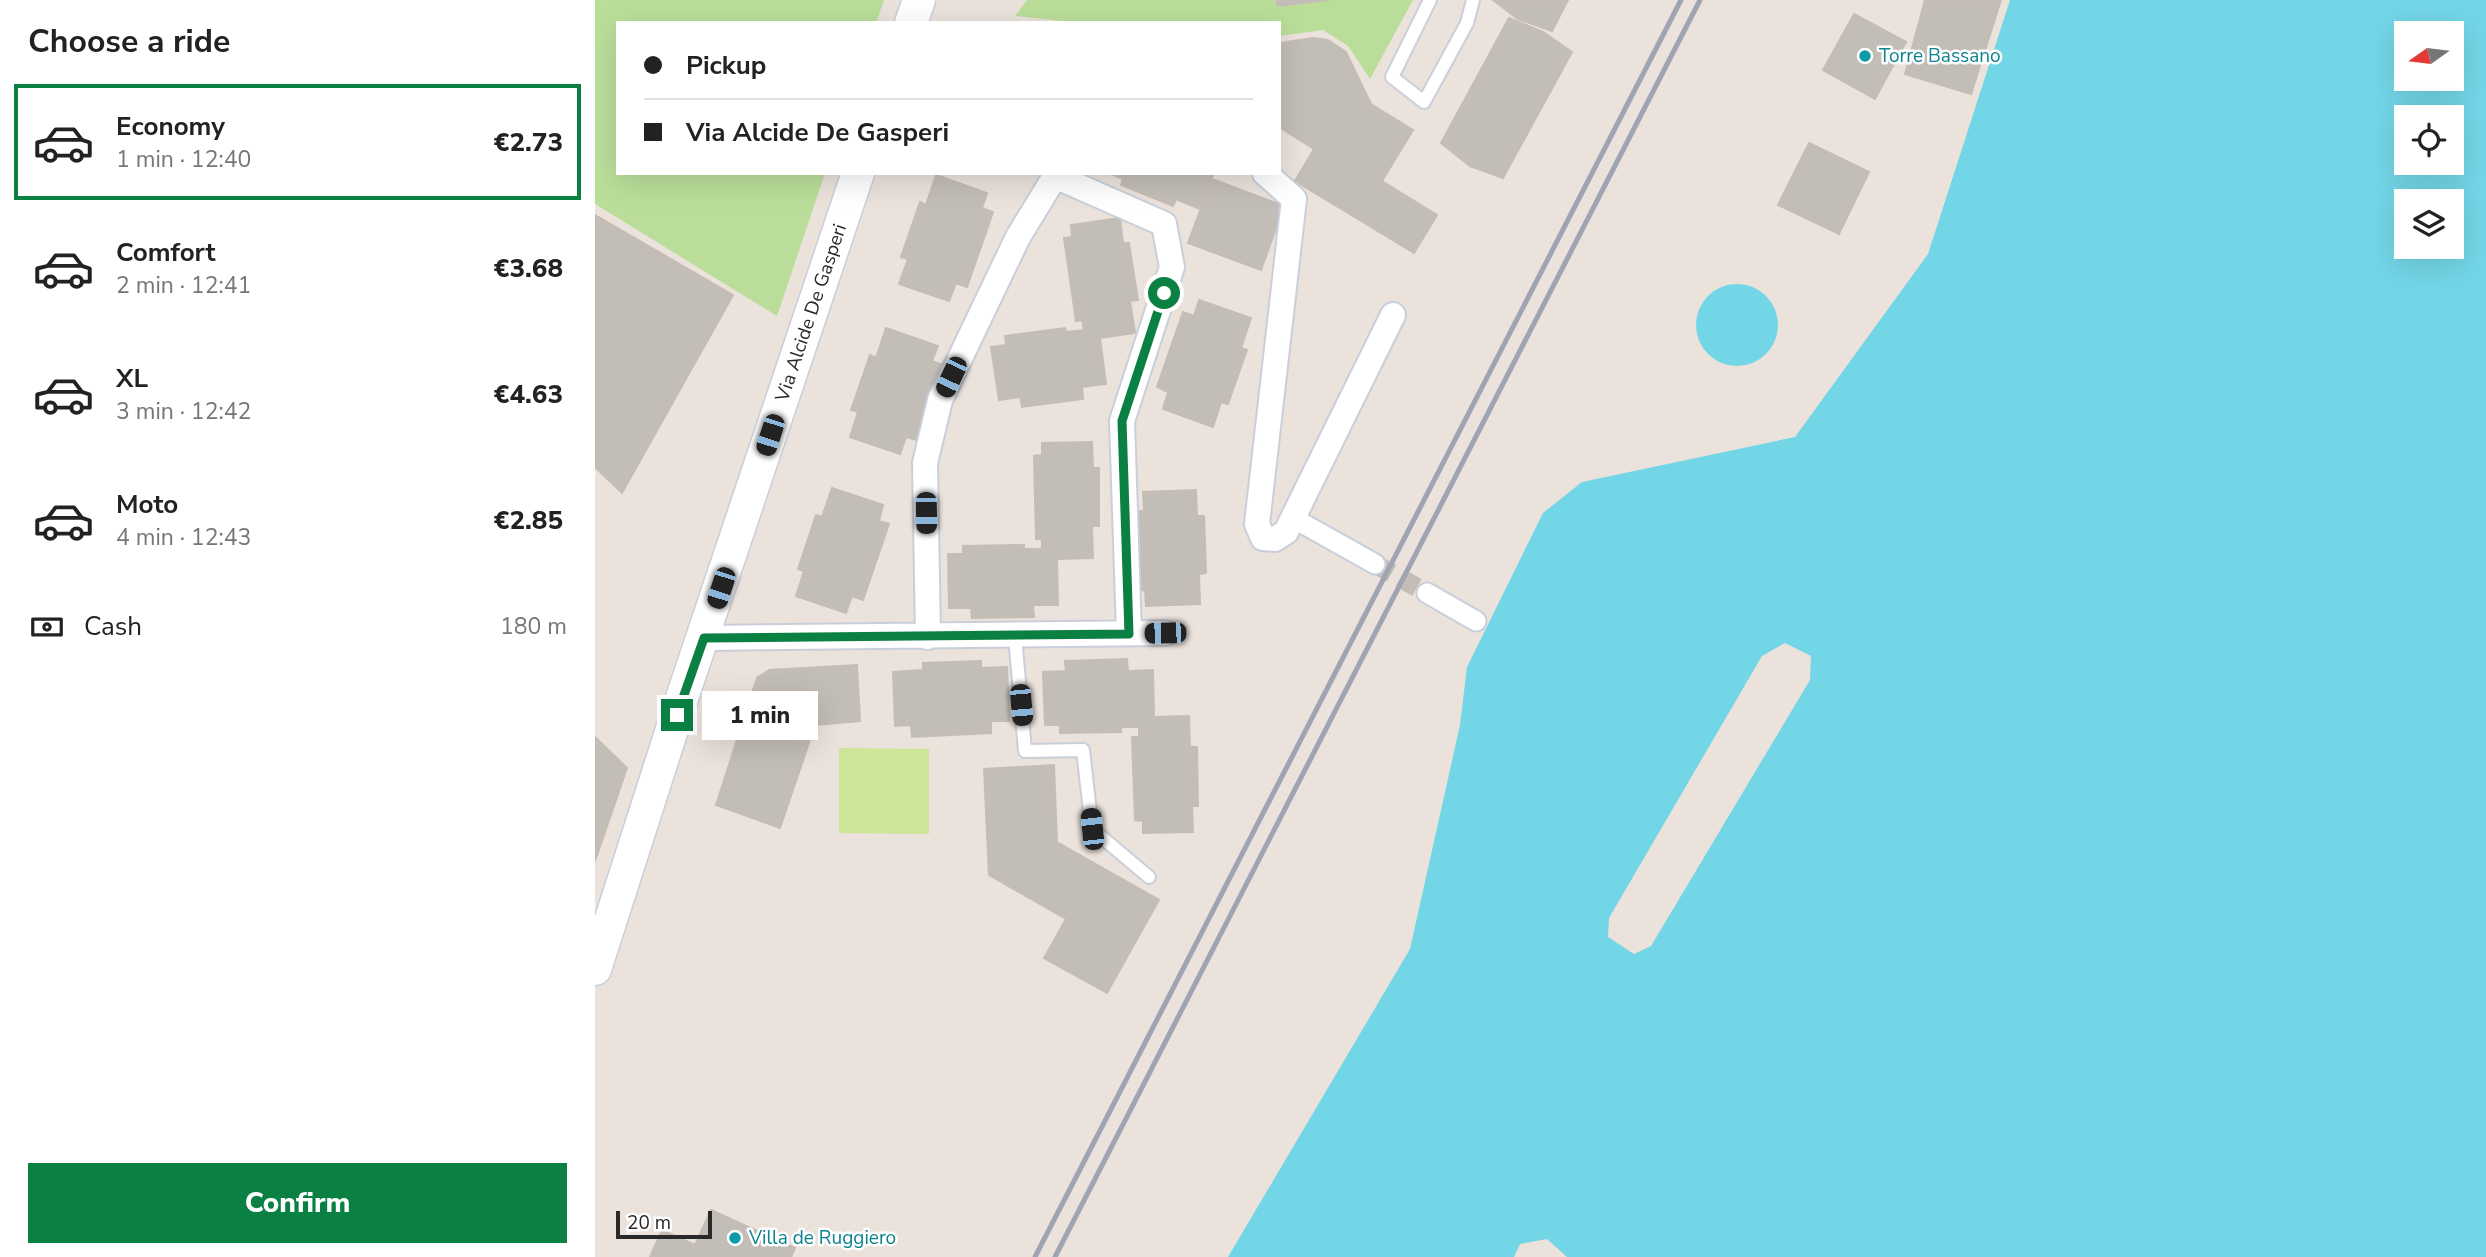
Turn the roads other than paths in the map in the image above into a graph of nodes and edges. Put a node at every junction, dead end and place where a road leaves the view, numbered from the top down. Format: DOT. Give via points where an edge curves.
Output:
graph roads {
  1 [pos="919,0"];
  2 [pos="1430,0"];
  3 [pos="1473,0"];
  4 [pos="912,21"];
  5 [pos="857,175"];
  6 [pos="1056,175"];
  7 [pos="1267,175"];
  8 [pos="1393,315"];
  9 [pos="1293,518"];
  10 [pos="1375,564"];
  11 [pos="1427,593"];
  12 [pos="1476,621"];
  13 [pos="1165,633"];
  14 [pos="1129,634"];
  15 [pos="1015,636"];
  16 [pos="928,637"];
  17 [pos="704,638"];
  18 [pos="1149,877"];
  19 [pos="595,970"];
  1 -- 4 [label="street"];
  2 -- 3 [label="lane" via="1392,77 1424,102 1468,23"];
  5 -- 17 [label="street, Via Alcide De Gasperi"];
  6 -- 14 [label="street" via="1164,224 1172,267 1122,421"];
  6 -- 16 [label="street" via="1018,237 940,400 925,463"];
  7 -- 9 [label="street" via="1294,199 1257,524 1263,538 1275,539 1286,532"];
  8 -- 9 [label="street"];
  9 -- 10 [label="street"];
  11 -- 12 [label="street"];
  13 -- 14 [label="street"];
  14 -- 15 [label="street"];
  15 -- 16 [label="street"];
  15 -- 18 [label="lane" via="1025,751 1083,750 1092,829"];
  16 -- 17 [label="street"];
  17 -- 19 [label="street, Via Alcide De Gasperi"];
}
